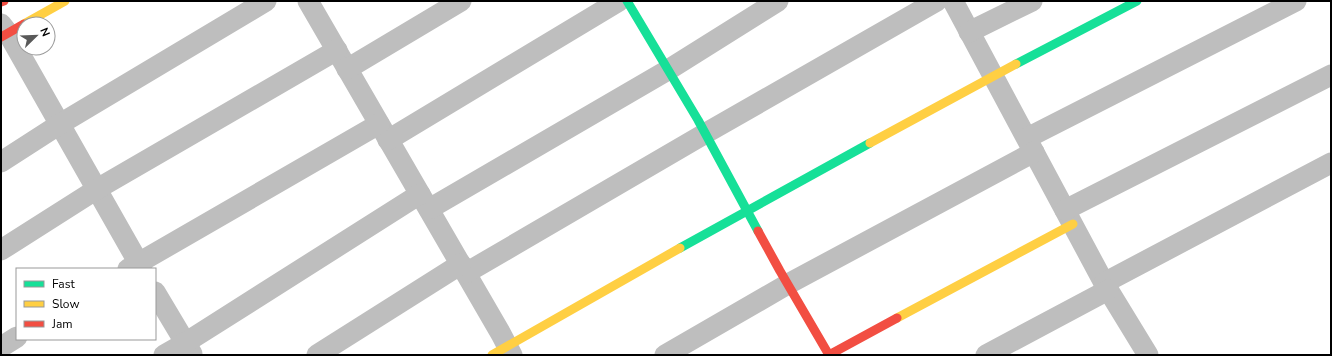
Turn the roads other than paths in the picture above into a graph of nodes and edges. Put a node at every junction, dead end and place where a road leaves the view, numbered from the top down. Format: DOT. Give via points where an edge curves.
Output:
graph roads {
  1 [pos="4,1"];
  2 [pos="65,1"];
  3 [pos="266,1"];
  4 [pos="308,1"];
  5 [pos="462,1"];
  6 [pos="619,1"];
  7 [pos="627,1"];
  8 [pos="778,1"];
  9 [pos="937,1"];
  10 [pos="953,1"];
  11 [pos="1032,1"];
  12 [pos="1137,1"];
  13 [pos="1296,1"];
  14 [pos="1,2"];
  15 [pos="12,29"];
  16 [pos="970,32"];
  17 [pos="336,50"];
  18 [pos="347,69"];
  19 [pos="668,70"];
  20 [pos="1331,75"];
  21 [pos="993,76"];
  22 [pos="60,124"];
  23 [pos="384,132"];
  24 [pos="706,133"];
  25 [pos="1030,145"];
  26 [pos="1,162"];
  27 [pos="1331,163"];
  28 [pos="96,189"];
  29 [pos="424,201"];
  30 [pos="747,210"];
  31 [pos="1069,217"];
  32 [pos="1,250"];
  33 [pos="136,267"];
  34 [pos="463,269"];
  35 [pos="788,284"];
  36 [pos="1106,286"];
  37 [pos="156,294"];
  38 [pos="16,338"];
  39 [pos="1,347"];
  40 [pos="188,349"];
  41 [pos="504,352"];
  42 [pos="1147,354"];
  43 [pos="164,355"];
  44 [pos="317,355"];
  45 [pos="665,355"];
  46 [pos="986,355"];
  1 -- 14 [label="street"];
  2 -- 15 [label="street"];
  3 -- 22 [label="street"];
  4 -- 17 [label="street"];
  5 -- 18 [label="street"];
  6 -- 23 [label="street"];
  7 -- 19 [label="street"];
  8 -- 19 [label="street"];
  9 -- 24 [label="street"];
  10 -- 16 [label="street"];
  11 -- 16 [label="street"];
  12 -- 21 [label="street"];
  13 -- 25 [label="street"];
  15 -- 22 [label="street"];
  16 -- 21 [label="street"];
  17 -- 18 [label="street"];
  17 -- 28 [label="street"];
  18 -- 23 [label="street"];
  19 -- 24 [label="street"];
  19 -- 29 [label="street"];
  20 -- 31 [label="street"];
  21 -- 25 [label="street"];
  21 -- 30 [label="street"];
  22 -- 26 [label="street"];
  22 -- 28 [label="street"];
  23 -- 29 [label="street"];
  23 -- 33 [label="street"];
  24 -- 30 [label="street"];
  24 -- 34 [label="street"];
  25 -- 31 [label="street"];
  25 -- 35 [label="street"];
  27 -- 36 [label="street"];
  28 -- 32 [label="street"];
  28 -- 33 [label="street"];
  29 -- 34 [label="street"];
  29 -- 40 [label="street"];
  30 -- 35 [label="street"];
  30 -- 41 [label="street"];
  31 -- 35 [label="street" via="829,355"];
  31 -- 36 [label="street"];
  34 -- 41 [label="street"];
  34 -- 44 [label="street"];
  35 -- 45 [label="street"];
  36 -- 42 [label="street"];
  36 -- 46 [label="street"];
  37 -- 40 [label="street"];
  38 -- 39 [label="street"];
  40 -- 43 [label="street"];
}
